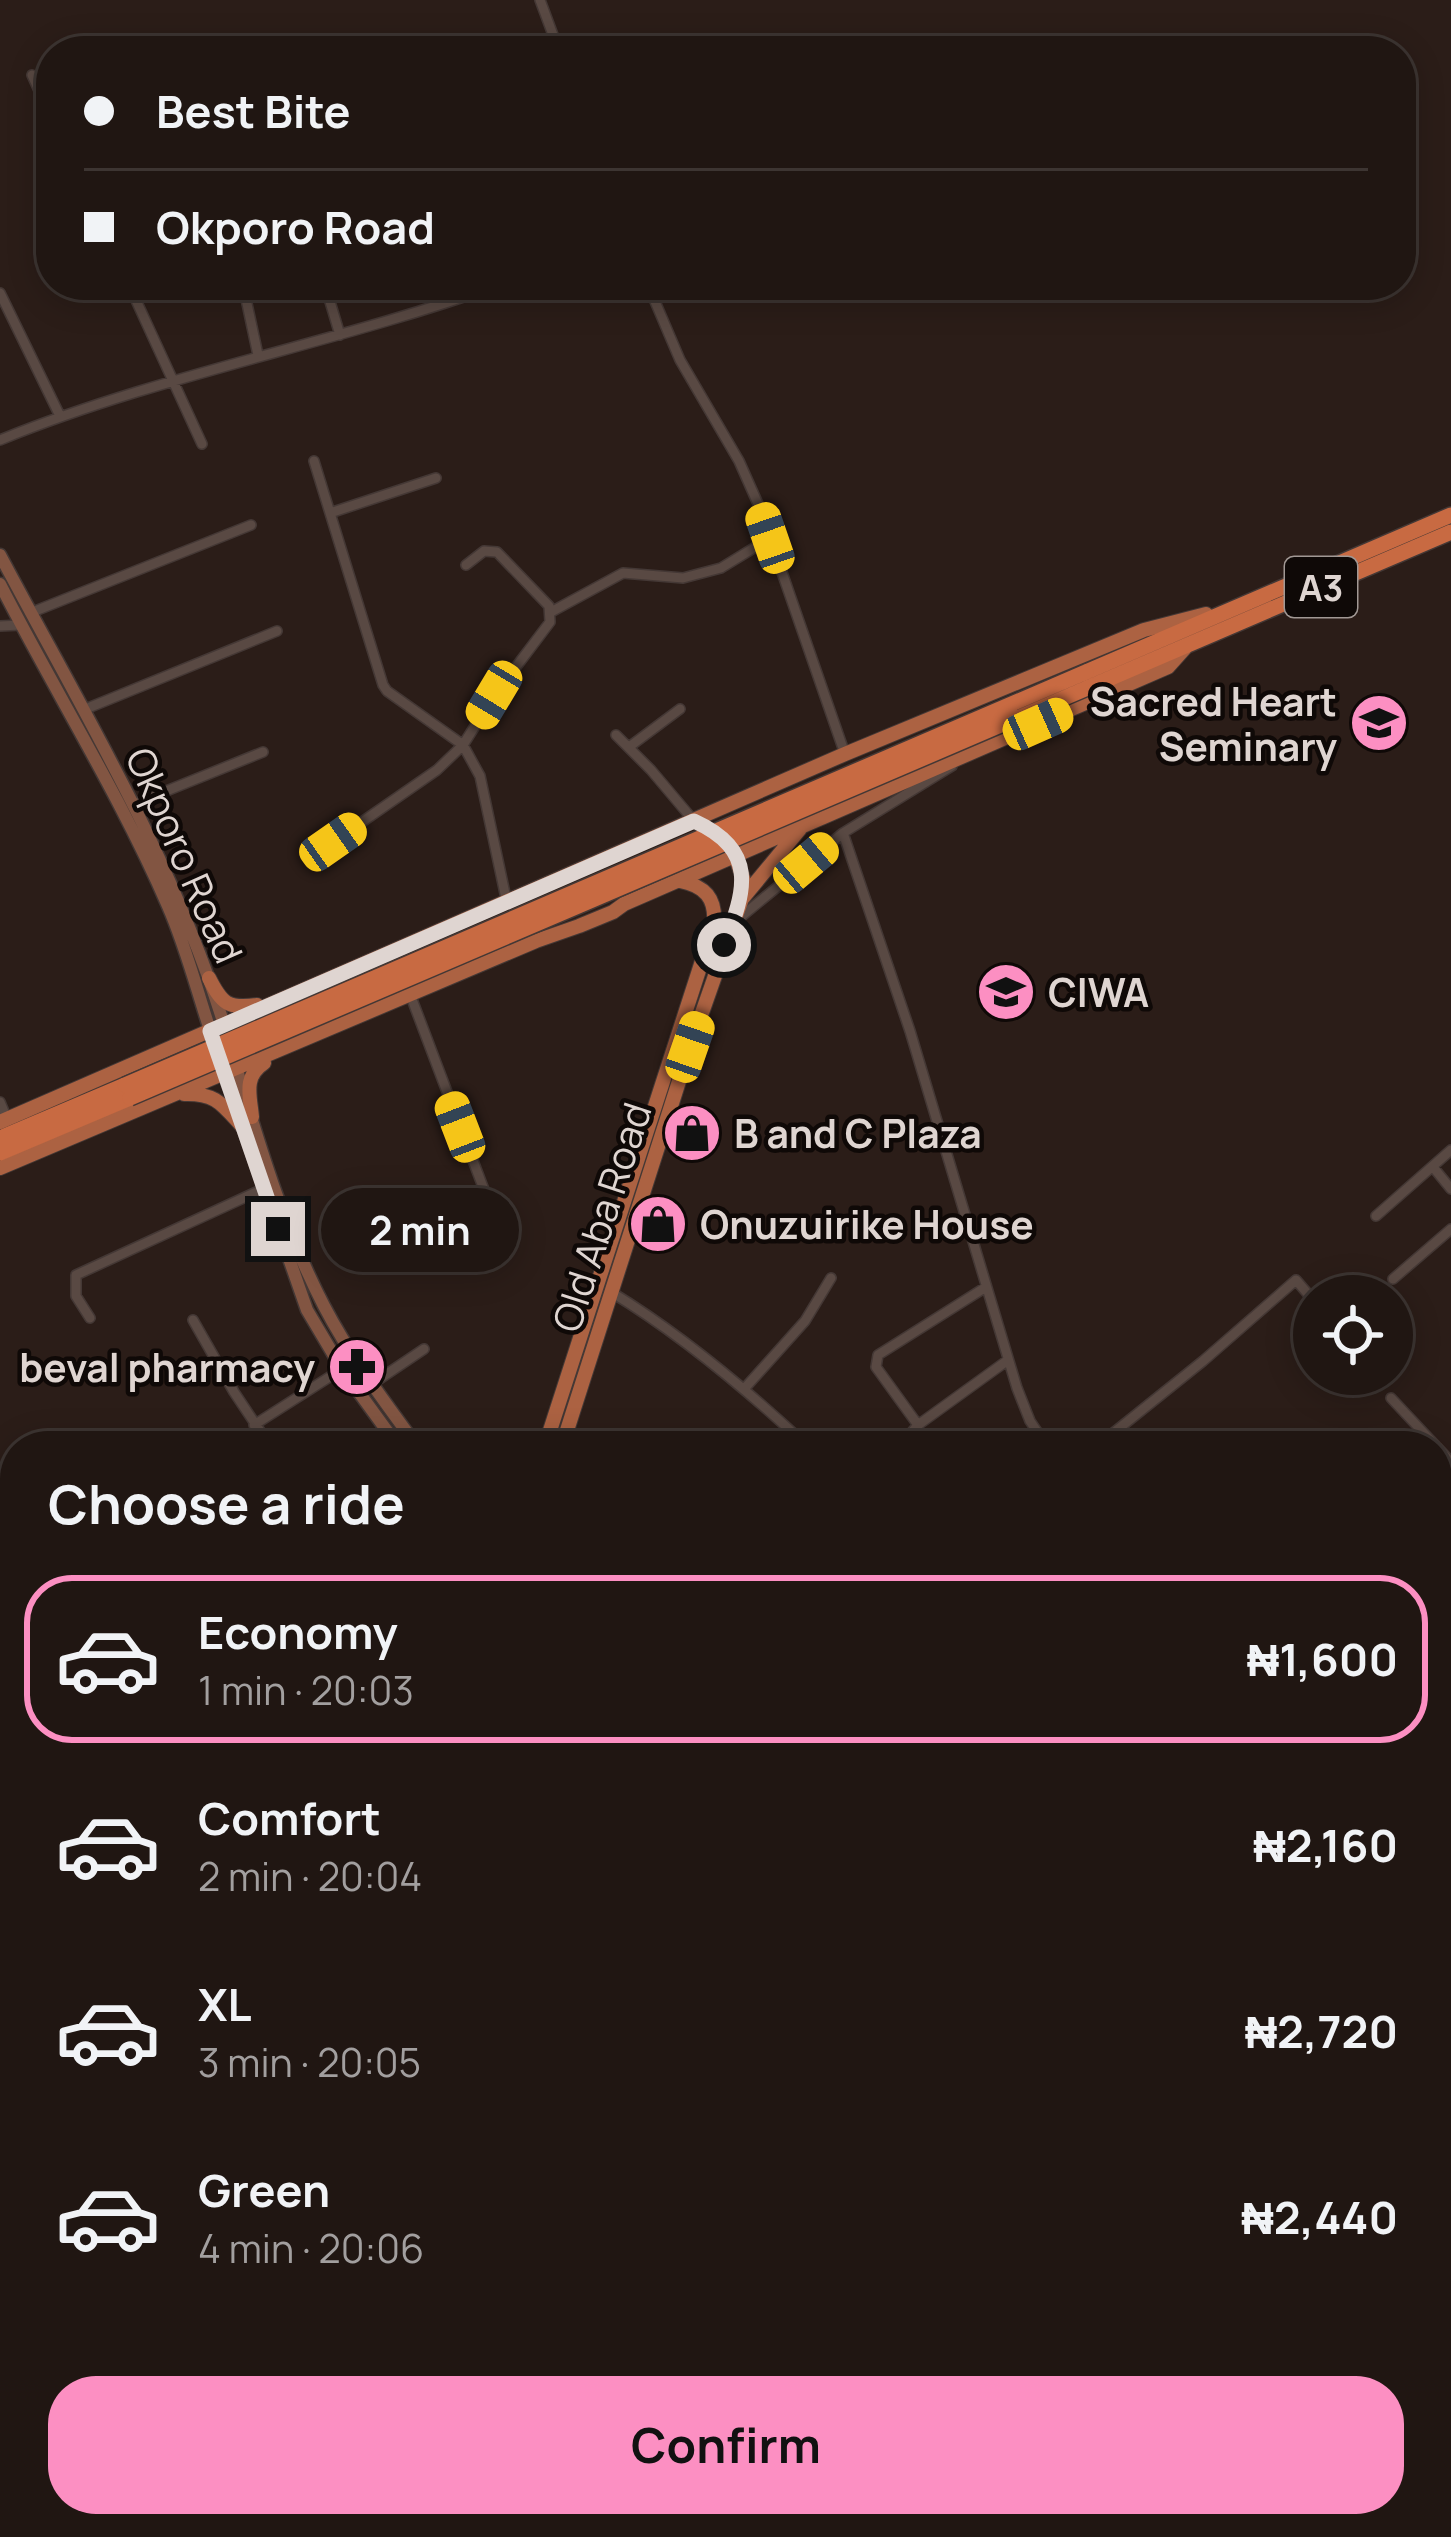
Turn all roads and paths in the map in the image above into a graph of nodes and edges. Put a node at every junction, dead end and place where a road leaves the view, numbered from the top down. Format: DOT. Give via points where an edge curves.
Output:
graph roads {
  1 [pos="540,0"];
  2 [pos="553,36"];
  3 [pos="32,75"];
  4 [pos="36,84"];
  5 [pos="0,293"];
  6 [pos="136,300"];
  7 [pos="246,300"];
  8 [pos="330,300"];
  9 [pos="441,300"];
  10 [pos="654,300"];
  11 [pos="340,335"];
  12 [pos="258,355"];
  13 [pos="173,379"];
  14 [pos="60,416"];
  15 [pos="0,440"];
  16 [pos="202,445"];
  17 [pos="314,461"];
  18 [pos="436,478"];
  19 [pos="330,513"];
  20 [pos="1451,514"];
  21 [pos="251,525"];
  22 [pos="1451,532"];
  23 [pos="770,538"];
  24 [pos="0,555"];
  25 [pos="466,565"];
  26 [pos="0,584"];
  27 [pos="1240,606"];
  28 [pos="551,612"];
  29 [pos="26,619"];
  30 [pos="0,626"];
  31 [pos="278,631"];
  32 [pos="1191,642"];
  33 [pos="1089,679"];
  34 [pos="680,709"];
  35 [pos="83,710"];
  36 [pos="616,735"];
  37 [pos="463,746"];
  38 [pos="629,747"];
  39 [pos="263,752"];
  40 [pos="845,754"];
  41 [pos="951,762"];
  42 [pos="134,804"];
  43 [pos="694,821"];
  44 [pos="802,827"];
  45 [pos="843,833"];
  46 [pos="333,842"];
  47 [pos="736,857"];
  48 [pos="577,872"];
  49 [pos="679,880"];
  50 [pos="742,899"];
  51 [pos="507,903"];
  52 [pos="624,904"];
  53 [pos="733,924"];
  54 [pos="209,978"];
  55 [pos="410,994"];
  56 [pos="292,996"];
  57 [pos="217,1028"];
  58 [pos="289,1046"];
  59 [pos="230,1071"];
  60 [pos="128,1092"];
  61 [pos="173,1095"];
  62 [pos="0,1102"];
  63 [pos="3,1120"];
  64 [pos="247,1121"];
  65 [pos="0,1138"];
  66 [pos="1451,1150"];
  67 [pos="0,1154"];
  68 [pos="1433,1166"];
  69 [pos="0,1168"];
  70 [pos="263,1189"];
  71 [pos="1451,1189"];
  72 [pos="494,1216"];
  73 [pos="1376,1216"];
  74 [pos="1451,1229"];
  75 [pos="1399,1275"];
  76 [pos="831,1278"];
  77 [pos="1293,1283"];
  78 [pos="986,1287"];
  79 [pos="611,1292"];
  80 [pos="90,1318"];
  81 [pos="193,1320"];
  82 [pos="424,1348"];
  83 [pos="1008,1360"];
  84 [pos="342,1369"];
  85 [pos="372,1384"];
  86 [pos="744,1389"];
  87 [pos="1390,1398"];
  88 [pos="254,1425"];
  89 [pos="919,1425"];
  90 [pos="259,1431"];
  91 [pos="387,1431"];
  92 [pos="406,1431"];
  93 [pos="550,1431"];
  94 [pos="567,1431"];
  95 [pos="791,1431"];
  96 [pos="914,1431"];
  97 [pos="1038,1431"];
  98 [pos="1116,1431"];
  99 [pos="1421,1431"];
  1 -- 2 [label="street"];
  3 -- 4 [label="street"];
  5 -- 14 [label="street"];
  6 -- 13 [label="street"];
  7 -- 12 [label="street"];
  8 -- 11 [label="street"];
  9 -- 11 [label="street"];
  10 -- 23 [label="street" via="740,461"];
  11 -- 12 [label="street"];
  12 -- 13 [label="street"];
  13 -- 14 [label="street"];
  13 -- 16 [label="street"];
  14 -- 15 [label="street"];
  17 -- 19 [label="street"];
  18 -- 19 [label="street"];
  19 -- 37 [label="street" via="383,685"];
  20 -- 27 [label="highway, A3"];
  21 -- 29 [label="street"];
  22 -- 32 [label="highway, A3"];
  23 -- 28 [label="street" via="721,568 683,578 623,573"];
  23 -- 40 [label="street"];
  24 -- 29 [label="main road, Okporo Road"];
  25 -- 28 [label="street" via="497,552"];
  26 -- 29 [label="main road, Okporo Road"];
  27 -- 33 [label="highway, A3"];
  27 -- 40 [label="main road" via="1144,630"];
  28 -- 37 [label="street"];
  29 -- 30 [label="street"];
  29 -- 35 [label="main road, Okporo Road"];
  29 -- 57 [label="main road, Okporo Road" via="158,883"];
  31 -- 35 [label="street"];
  32 -- 33 [label="highway, A3"];
  32 -- 41 [label="main road" via="1168,667"];
  33 -- 60 [label="highway, A3, bridge"];
  34 -- 38 [label="street"];
  35 -- 42 [label="main road, Okporo Road"];
  36 -- 38 [label="street"];
  37 -- 46 [label="street"];
  37 -- 51 [label="street" via="480,776"];
  38 -- 43 [label="street"];
  39 -- 42 [label="street"];
  40 -- 43 [label="main road"];
  41 -- 44 [label="main road"];
  41 -- 45 [label="street"];
  42 -- 54 [label="main road, Okporo Road"];
  43 -- 47 [label="main road" via="715,830"];
  43 -- 48 [label="main road"];
  44 -- 47 [label="main road"];
  44 -- 50 [label="main road"];
  45 -- 53 [label="street"];
  45 -- 78 [label="street"];
  47 -- 49 [label="main road"];
  47 -- 50 [label="main road, Old Aba Road"];
  48 -- 51 [label="main road"];
  48 -- 52 [label="main road" via="571,896 578,908"];
  49 -- 52 [label="main road"];
  49 -- 93 [label="main road, Old Aba Road" via="709,895 714,924"];
  50 -- 53 [label="main road, Old Aba Road"];
  51 -- 56 [label="main road"];
  52 -- 55 [label="main road"];
  53 -- 79 [label="main road, Old Aba Road"];
  54 -- 56 [label="main road" via="236,1007"];
  54 -- 57 [label="main road, Okporo Road"];
  55 -- 58 [label="main road"];
  55 -- 72 [label="street"];
  56 -- 57 [label="main road"];
  57 -- 59 [label="main road, Okporo Road"];
  57 -- 63 [label="main road"];
  58 -- 59 [label="main road"];
  58 -- 64 [label="main road" via="252,1072"];
  59 -- 61 [label="main road"];
  59 -- 64 [label="main road, Okporo Road"];
  60 -- 65 [label="highway, A3"];
  60 -- 67 [label="highway, A3"];
  61 -- 64 [label="main road" via="215,1098"];
  61 -- 69 [label="main road"];
  62 -- 63 [label="street"];
  64 -- 70 [label="main road, Okporo Road"];
  64 -- 85 [label="main road, Okporo Road" via="313,1284"];
  66 -- 68 [label="street"];
  68 -- 71 [label="street"];
  68 -- 73 [label="street"];
  70 -- 80 [label="street" via="76,1275 76,1296"];
  70 -- 84 [label="main road, Okporo Road" via="307,1310"];
  74 -- 75 [label="street"];
  76 -- 86 [label="street" via="805,1321"];
  77 -- 98 [label="street"];
  78 -- 83 [label="street"];
  78 -- 89 [label="street" via="878,1355 876,1367"];
  79 -- 86 [label="street"];
  79 -- 94 [label="main road, Old Aba Road"];
  81 -- 88 [label="street"];
  82 -- 85 [label="street"];
  83 -- 89 [label="street"];
  83 -- 97 [label="street"];
  84 -- 88 [label="street"];
  84 -- 91 [label="main road, Okporo Road"];
  85 -- 92 [label="main road, Okporo Road"];
  86 -- 95 [label="street"];
  87 -- 99 [label="street"];
  88 -- 90 [label="street"];
  89 -- 96 [label="street"];
}
